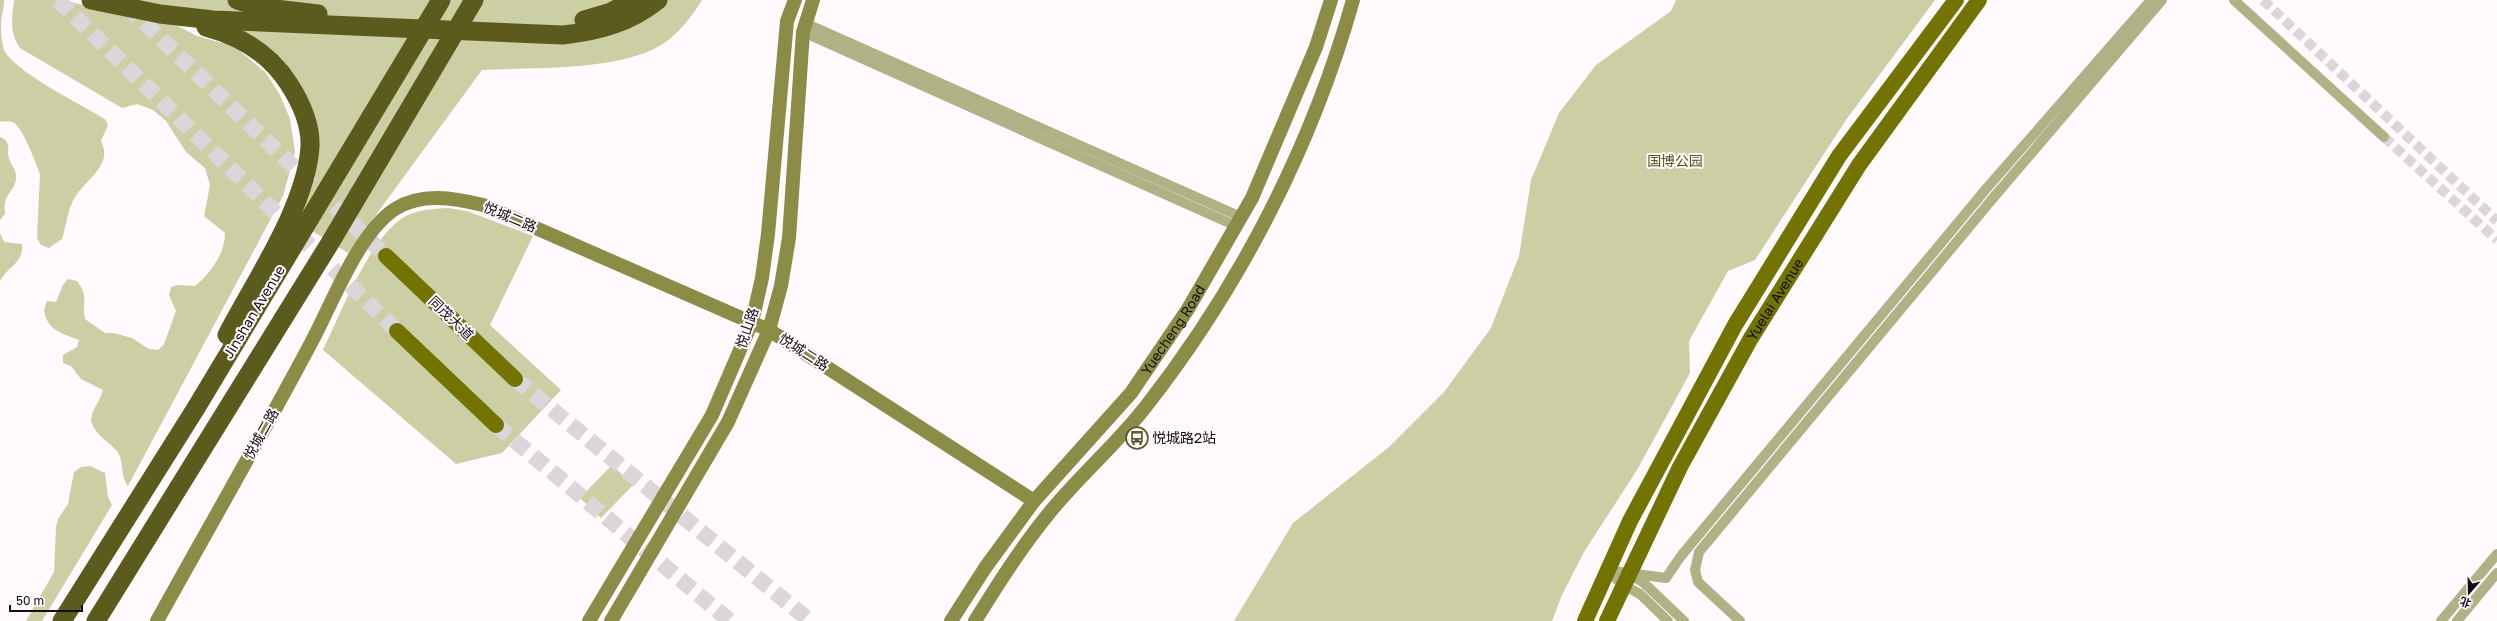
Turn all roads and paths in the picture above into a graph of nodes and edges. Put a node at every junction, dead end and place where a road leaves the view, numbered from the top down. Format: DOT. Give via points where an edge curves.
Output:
graph roads {
  1 [pos="91,0"];
  2 [pos="237,0"];
  3 [pos="441,0"];
  4 [pos="474,0"];
  5 [pos="634,0"];
  6 [pos="658,0"];
  7 [pos="795,0"];
  8 [pos="813,0"];
  9 [pos="1331,0"];
  10 [pos="1353,0"];
  11 [pos="1956,0"];
  12 [pos="1979,0"];
  13 [pos="2151,0"];
  14 [pos="2162,0"];
  15 [pos="2234,0"];
  16 [pos="160,14"];
  17 [pos="395,24"];
  18 [pos="804,27"];
  19 [pos="529,29"];
  20 [pos="2384,137"];
  21 [pos="1238,221"];
  22 [pos="386,256"];
  23 [pos="752,322"];
  24 [pos="769,330"];
  25 [pos="397,331"];
  26 [pos="515,379"];
  27 [pos="196,408"];
  28 [pos="496,425"];
  29 [pos="1034,501"];
  30 [pos="2497,554"];
  31 [pos="1607,570"];
  32 [pos="2497,573"];
  33 [pos="1625,579"];
  34 [pos="62,621"];
  35 [pos="96,621"];
  36 [pos="157,621"];
  37 [pos="589,621"];
  38 [pos="611,621"];
  39 [pos="951,621"];
  40 [pos="975,621"];
  41 [pos="1585,621"];
  42 [pos="1606,621"];
  43 [pos="1668,621"];
  44 [pos="1684,621"];
  45 [pos="1740,621"];
  46 [pos="2440,621"];
  47 [pos="2457,621"];
  1 -- 16 [label="highway"];
  2 -- 17 [label="highway" via="259,7"];
  3 -- 27 [label="highway, Jinshan Avenue"];
  4 -- 35 [label="highway, Jinshan Avenue" via="330,242"];
  5 -- 19 [label="highway" via="611,12 587,20"];
  6 -- 19 [label="highway" via="638,15 616,25 589,32"];
  7 -- 23 [label="main road, 悦山路" via="787,21 768,234"];
  8 -- 18 [label="main road, 悦山路"];
  9 -- 21 [label="main road, Yuecheng Road" via="1316,47 1252,198"];
  10 -- 40 [label="main road, Yuecheng Road" via="1337,58 1272,210 1208,320 1146,406 1050,512"];
  11 -- 31 [label="main road, Yuelai Avenue" via="1839,156 1735,325 1630,521"];
  12 -- 33 [label="main road, Yuelai Avenue" via="1859,165 1750,338 1680,467"];
  13 -- 33 [label="street" via="1986,189 1681,556 1666,578"];
  14 -- 45 [label="street" via="1994,197 1699,552 1695,570 1698,582"];
  15 -- 20 [label="street"];
  16 -- 17 [label="highway" via="252,23"];
  16 -- 27 [label="highway" via="236,37 269,59 296,96 305,118 310,146 304,178 289,218 210,366"];
  17 -- 19 [label="highway"];
  18 -- 21 [label="street"];
  18 -- 24 [label="main road, 悦山路" via="789,238 781,286"];
  21 -- 29 [label="main road, Yuecheng Road" via="1188,309 1131,393"];
  22 -- 26 [label="main road, 同茂大道"];
  23 -- 24 [label="main road, 悦城二路"];
  23 -- 36 [label="main road, 悦城二路" via="483,205 448,197 418,200 396,208 378,222 362,245 311,343"];
  23 -- 37 [label="main road, 悦山路" via="712,415"];
  24 -- 29 [label="main road, 悦城二路"];
  24 -- 38 [label="main road, 悦山路" via="728,422"];
  25 -- 28 [label="main road"];
  27 -- 34 [label="highway, Jinshan Avenue"];
  29 -- 39 [label="main road, Yuecheng Road" via="984,568"];
  30 -- 46 [label="street"];
  31 -- 33 [label="street"];
  31 -- 41 [label="main road, Yuelai Avenue"];
  32 -- 47 [label="street"];
  33 -- 42 [label="main road, Yuelai Avenue"];
  33 -- 43 [label="street"];
  33 -- 44 [label="street" via="1644,583"];
}
